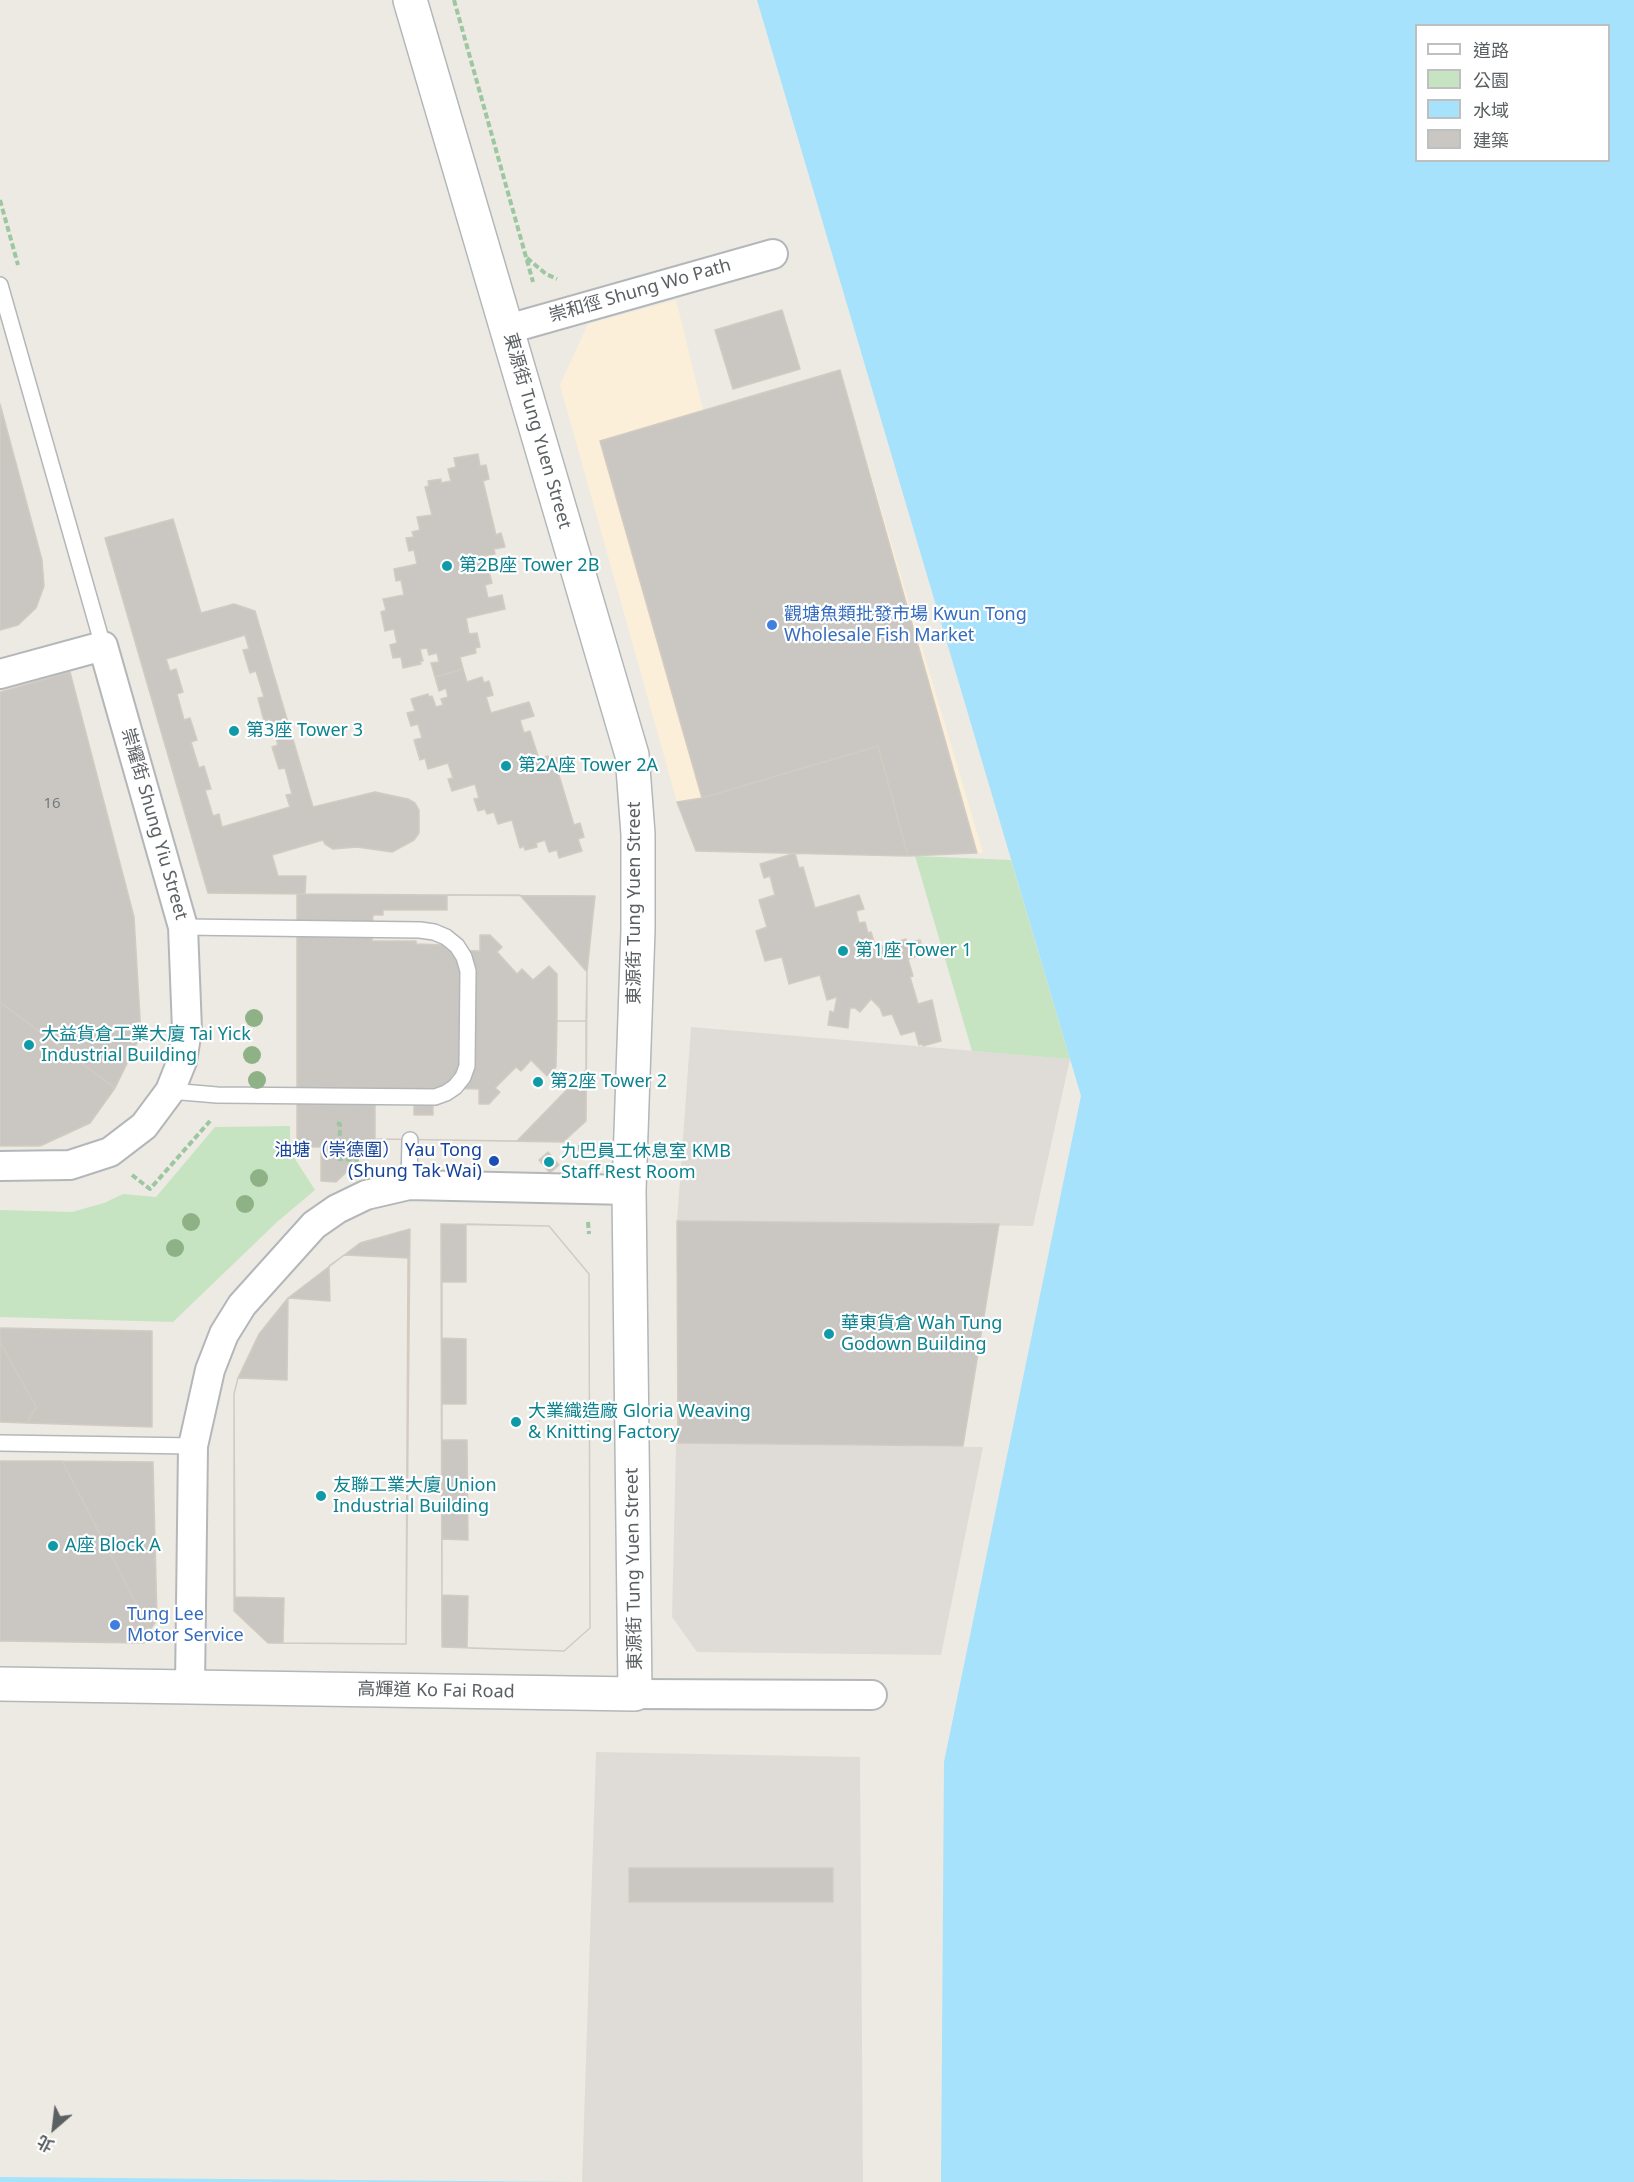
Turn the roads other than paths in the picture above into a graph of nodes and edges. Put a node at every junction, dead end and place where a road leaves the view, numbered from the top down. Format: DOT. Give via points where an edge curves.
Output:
graph roads {
  1 [pos="410,0"];
  2 [pos="773,254"];
  3 [pos="0,285"];
  4 [pos="508,329"];
  5 [pos="103,646"];
  6 [pos="0,674"];
  7 [pos="183,927"];
  8 [pos="170,1091"];
  9 [pos="410,1140"];
  10 [pos="0,1166"];
  11 [pos="410,1185"];
  12 [pos="629,1190"];
  13 [pos="0,1443"];
  14 [pos="193,1446"];
  15 [pos="0,1684"];
  16 [pos="190,1686"];
  17 [pos="635,1694"];
  18 [pos="872,1695"];
  1 -- 4 [label="street, 東源街 Tung Yuen Street"];
  2 -- 4 [label="street, 崇和徑 Shung Wo Path"];
  3 -- 5 [label="lane, 崇耀街 Shung Yiu Street"];
  4 -- 12 [label="street, 東源街 Tung Yuen Street" via="632,755 638,834 638,918"];
  5 -- 6 [label="street"];
  5 -- 7 [label="street, 崇耀街 Shung Yiu Street"];
  7 -- 8 [label="street, 崇耀街 Shung Yiu Street" via="187,1030 182,1061"];
  7 -- 8 [label="lane" via="434,932 457,946 468,971 467,1066 463,1077 446,1094 435,1097"];
  8 -- 10 [label="street, 崇耀街 Shung Yiu Street" via="144,1126 110,1152 70,1165"];
  9 -- 11 [label="lane"];
  11 -- 12 [label="street"];
  11 -- 14 [label="street" via="366,1195 314,1225 242,1305 224,1334 210,1370"];
  12 -- 17 [label="street, 東源街 Tung Yuen Street"];
  13 -- 14 [label="lane"];
  14 -- 16 [label="street"];
  15 -- 16 [label="street, 高輝道 Ko Fai Road"];
  16 -- 17 [label="street, 高輝道 Ko Fai Road"];
  17 -- 18 [label="street, 高輝道 Ko Fai Road"];
}
